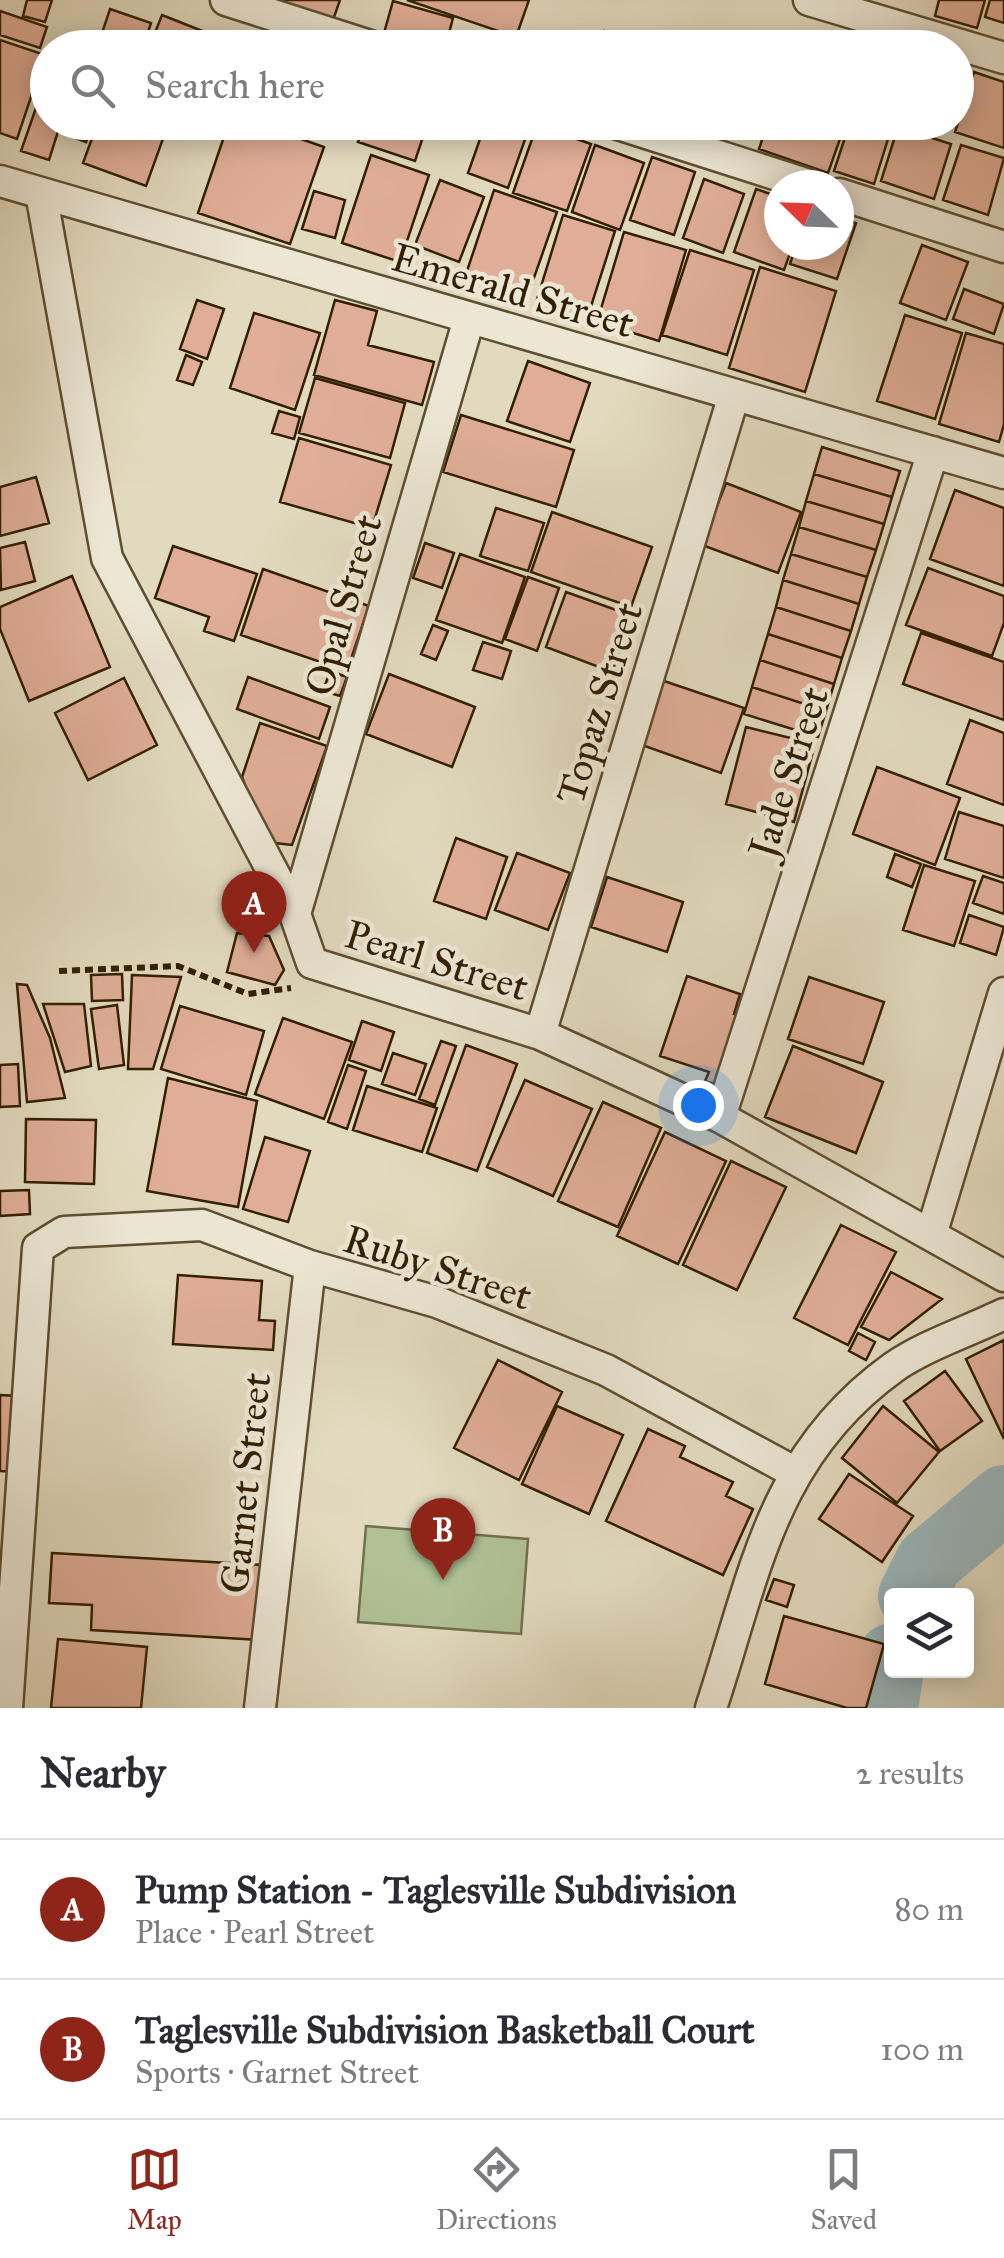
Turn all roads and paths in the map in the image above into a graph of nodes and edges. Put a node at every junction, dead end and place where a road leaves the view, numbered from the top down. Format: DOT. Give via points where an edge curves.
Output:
graph roads {
  1 [pos="226,0"];
  2 [pos="808,0"];
  3 [pos="320,30"];
  4 [pos="909,30"];
  5 [pos="974,49"];
  6 [pos="1004,58"];
  7 [pos="668,140"];
  8 [pos="764,171"];
  9 [pos="0,181"];
  10 [pos="41,192"];
  11 [pos="854,199"];
  12 [pos="1004,247"];
  13 [pos="468,319"];
  14 [pos="734,395"];
  15 [pos="933,452"];
  16 [pos="1004,473"];
  17 [pos="295,914"];
  18 [pos="312,963"];
  19 [pos="59,971"];
  20 [pos="1004,993"];
  21 [pos="540,1034"];
  22 [pos="720,1116"];
  23 [pos="931,1235"];
  24 [pos="310,1266"];
  25 [pos="1004,1276"];
  26 [pos="1004,1314"];
  27 [pos="794,1472"];
  28 [pos="7,1708"];
  29 [pos="260,1708"];
  30 [pos="711,1708"];
  1 -- 3 [label="street"];
  2 -- 4 [label="street"];
  5 -- 6 [label="street"];
  7 -- 8 [label="street"];
  9 -- 10 [label="street, Emerald Street"];
  10 -- 13 [label="street, Emerald Street"];
  10 -- 17 [label="street, Pearl Street" via="107,558"];
  11 -- 12 [label="street"];
  13 -- 14 [label="street, Emerald Street"];
  13 -- 17 [label="street, Opal Street"];
  14 -- 15 [label="street, Emerald Street"];
  14 -- 21 [label="street, Topaz Street"];
  15 -- 16 [label="street, Emerald Street"];
  15 -- 22 [label="street, Jade Street"];
  17 -- 18 [label="street, Pearl Street"];
  18 -- 19 [label="path" via="287,991 260,994 178,966"];
  18 -- 21 [label="street, Pearl Street"];
  20 -- 23 [label="street"];
  21 -- 22 [label="street, Pearl Street"];
  22 -- 23 [label="street, Pearl Street"];
  23 -- 25 [label="street, Pearl Street"];
  24 -- 27 [label="street, Ruby Street" via="437,1302 606,1370"];
  24 -- 28 [label="street, Ruby Street" via="202,1225 64,1232 38,1248"];
  24 -- 29 [label="street, Garnet Street"];
  26 -- 27 [label="street" via="896,1366 844,1410"];
  27 -- 30 [label="street" via="749,1578"];
}
